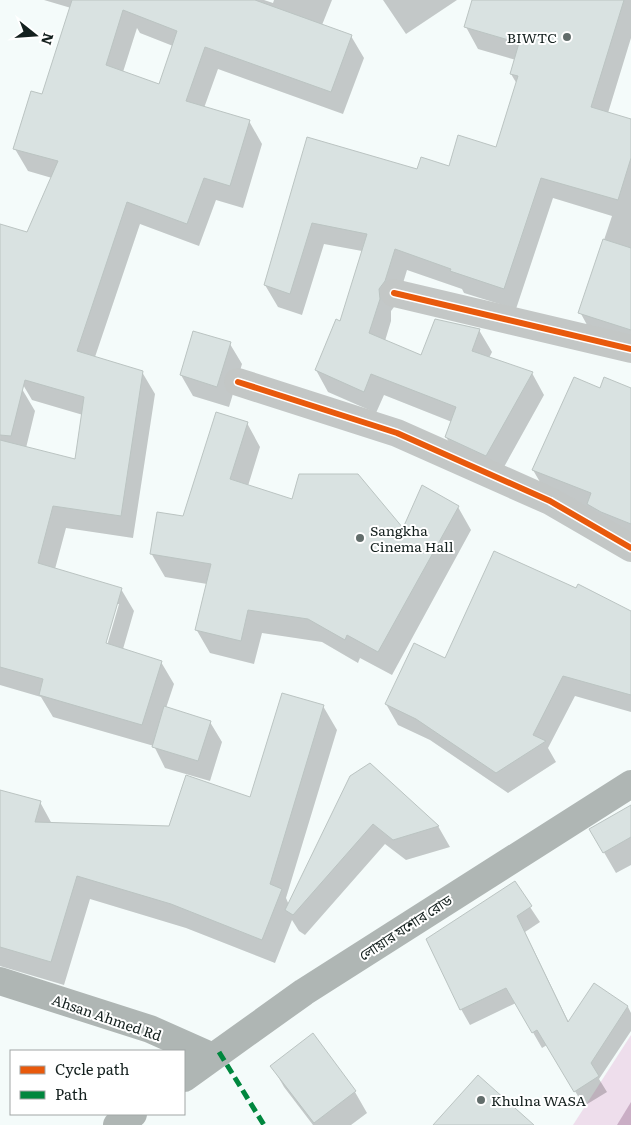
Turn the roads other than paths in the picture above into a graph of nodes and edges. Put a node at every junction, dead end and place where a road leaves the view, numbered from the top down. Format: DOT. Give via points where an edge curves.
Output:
graph roads {
  1 [pos="394,293"];
  2 [pos="631,349"];
  3 [pos="238,382"];
  4 [pos="631,548"];
  5 [pos="631,784"];
  6 [pos="0,981"];
  7 [pos="213,1057"];
  8 [pos="185,1077"];
  9 [pos="132,1115"];
  10 [pos="117,1125"];
  1 -- 2 [label="street"];
  3 -- 4 [label="street" via="397,433 550,500"];
  5 -- 7 [label="main road, লোয়ার যশোর রোড" via="304,992"];
  6 -- 7 [label="main road, Ahsan Ahmed Rd" via="150,1029"];
  7 -- 8 [label="main road, লোয়ার যশোর রোড"];
  9 -- 10 [label="main road"];
}
